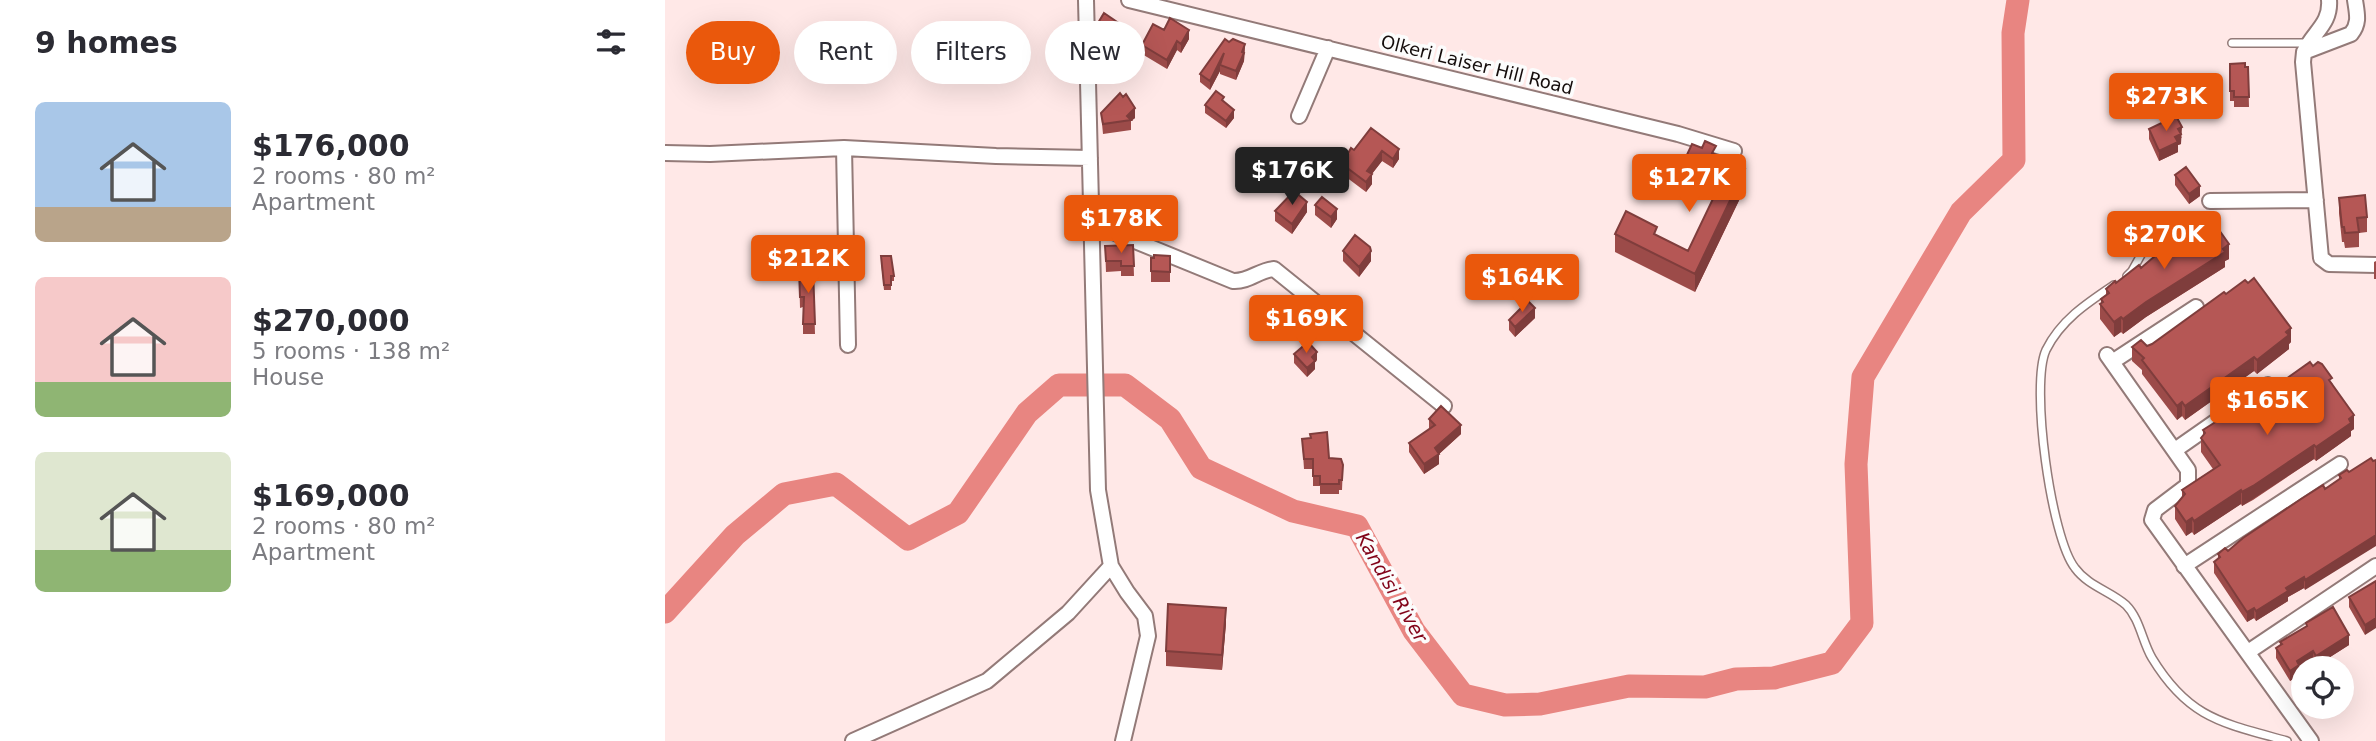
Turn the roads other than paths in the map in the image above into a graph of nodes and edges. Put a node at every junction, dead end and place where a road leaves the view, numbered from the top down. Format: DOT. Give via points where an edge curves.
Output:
graph roads {
  1 [pos="1087,0"];
  2 [pos="1129,0"];
  3 [pos="2329,0"];
  4 [pos="2355,0"];
  5 [pos="2232,43"];
  6 [pos="2306,47"];
  7 [pos="1328,48"];
  8 [pos="1299,116"];
  9 [pos="844,148"];
  10 [pos="1734,151"];
  11 [pos="665,153"];
  12 [pos="1090,158"];
  13 [pos="2210,201"];
  14 [pos="2315,201"];
  15 [pos="1091,223"];
  16 [pos="2152,235"];
  17 [pos="2376,265"];
  18 [pos="2196,307"];
  19 [pos="848,345"];
  20 [pos="2268,384"];
  21 [pos="1444,406"];
  22 [pos="2175,450"];
  23 [pos="2340,464"];
  24 [pos="1111,566"];
  25 [pos="2184,566"];
  26 [pos="2376,566"];
  27 [pos="2248,652"];
  28 [pos="853,741"];
  29 [pos="1123,741"];
  30 [pos="2287,741"];
  31 [pos="2311,741"];
  1 -- 12 [label="street"];
  2 -- 7 [label="street, Olkeri Laiser Hill Road"];
  3 -- 6 [label="street" via="2326,21"];
  4 -- 6 [label="street" via="2358,23 2351,34"];
  5 -- 6 [label="lane"];
  6 -- 14 [label="street" via="2303,62"];
  7 -- 8 [label="street"];
  7 -- 10 [label="street, Olkeri Laiser Hill Road"];
  9 -- 11 [label="street"];
  9 -- 12 [label="street"];
  9 -- 19 [label="street"];
  12 -- 15 [label="street"];
  13 -- 14 [label="street"];
  14 -- 17 [label="street" via="2321,258 2329,264"];
  15 -- 21 [label="street" via="1233,281 1274,269"];
  15 -- 24 [label="street" via="1097,490"];
  16 -- 30 [label="lane" via="2133,271 2080,307 2045,354 2040,400 2054,516 2074,567 2085,581 2126,605 2150,655 2181,695 2219,722"];
  18 -- 22 [label="street" via="2110,359"];
  20 -- 22 [label="street"];
  22 -- 25 [label="street" via="2188,470 2188,485 2155,510 2152,520"];
  23 -- 25 [label="street"];
  24 -- 28 [label="street" via="1068,613 987,681"];
  24 -- 29 [label="street" via="1146,616 1147,636"];
  25 -- 27 [label="street"];
  26 -- 27 [label="street"];
  27 -- 31 [label="street"];
}
